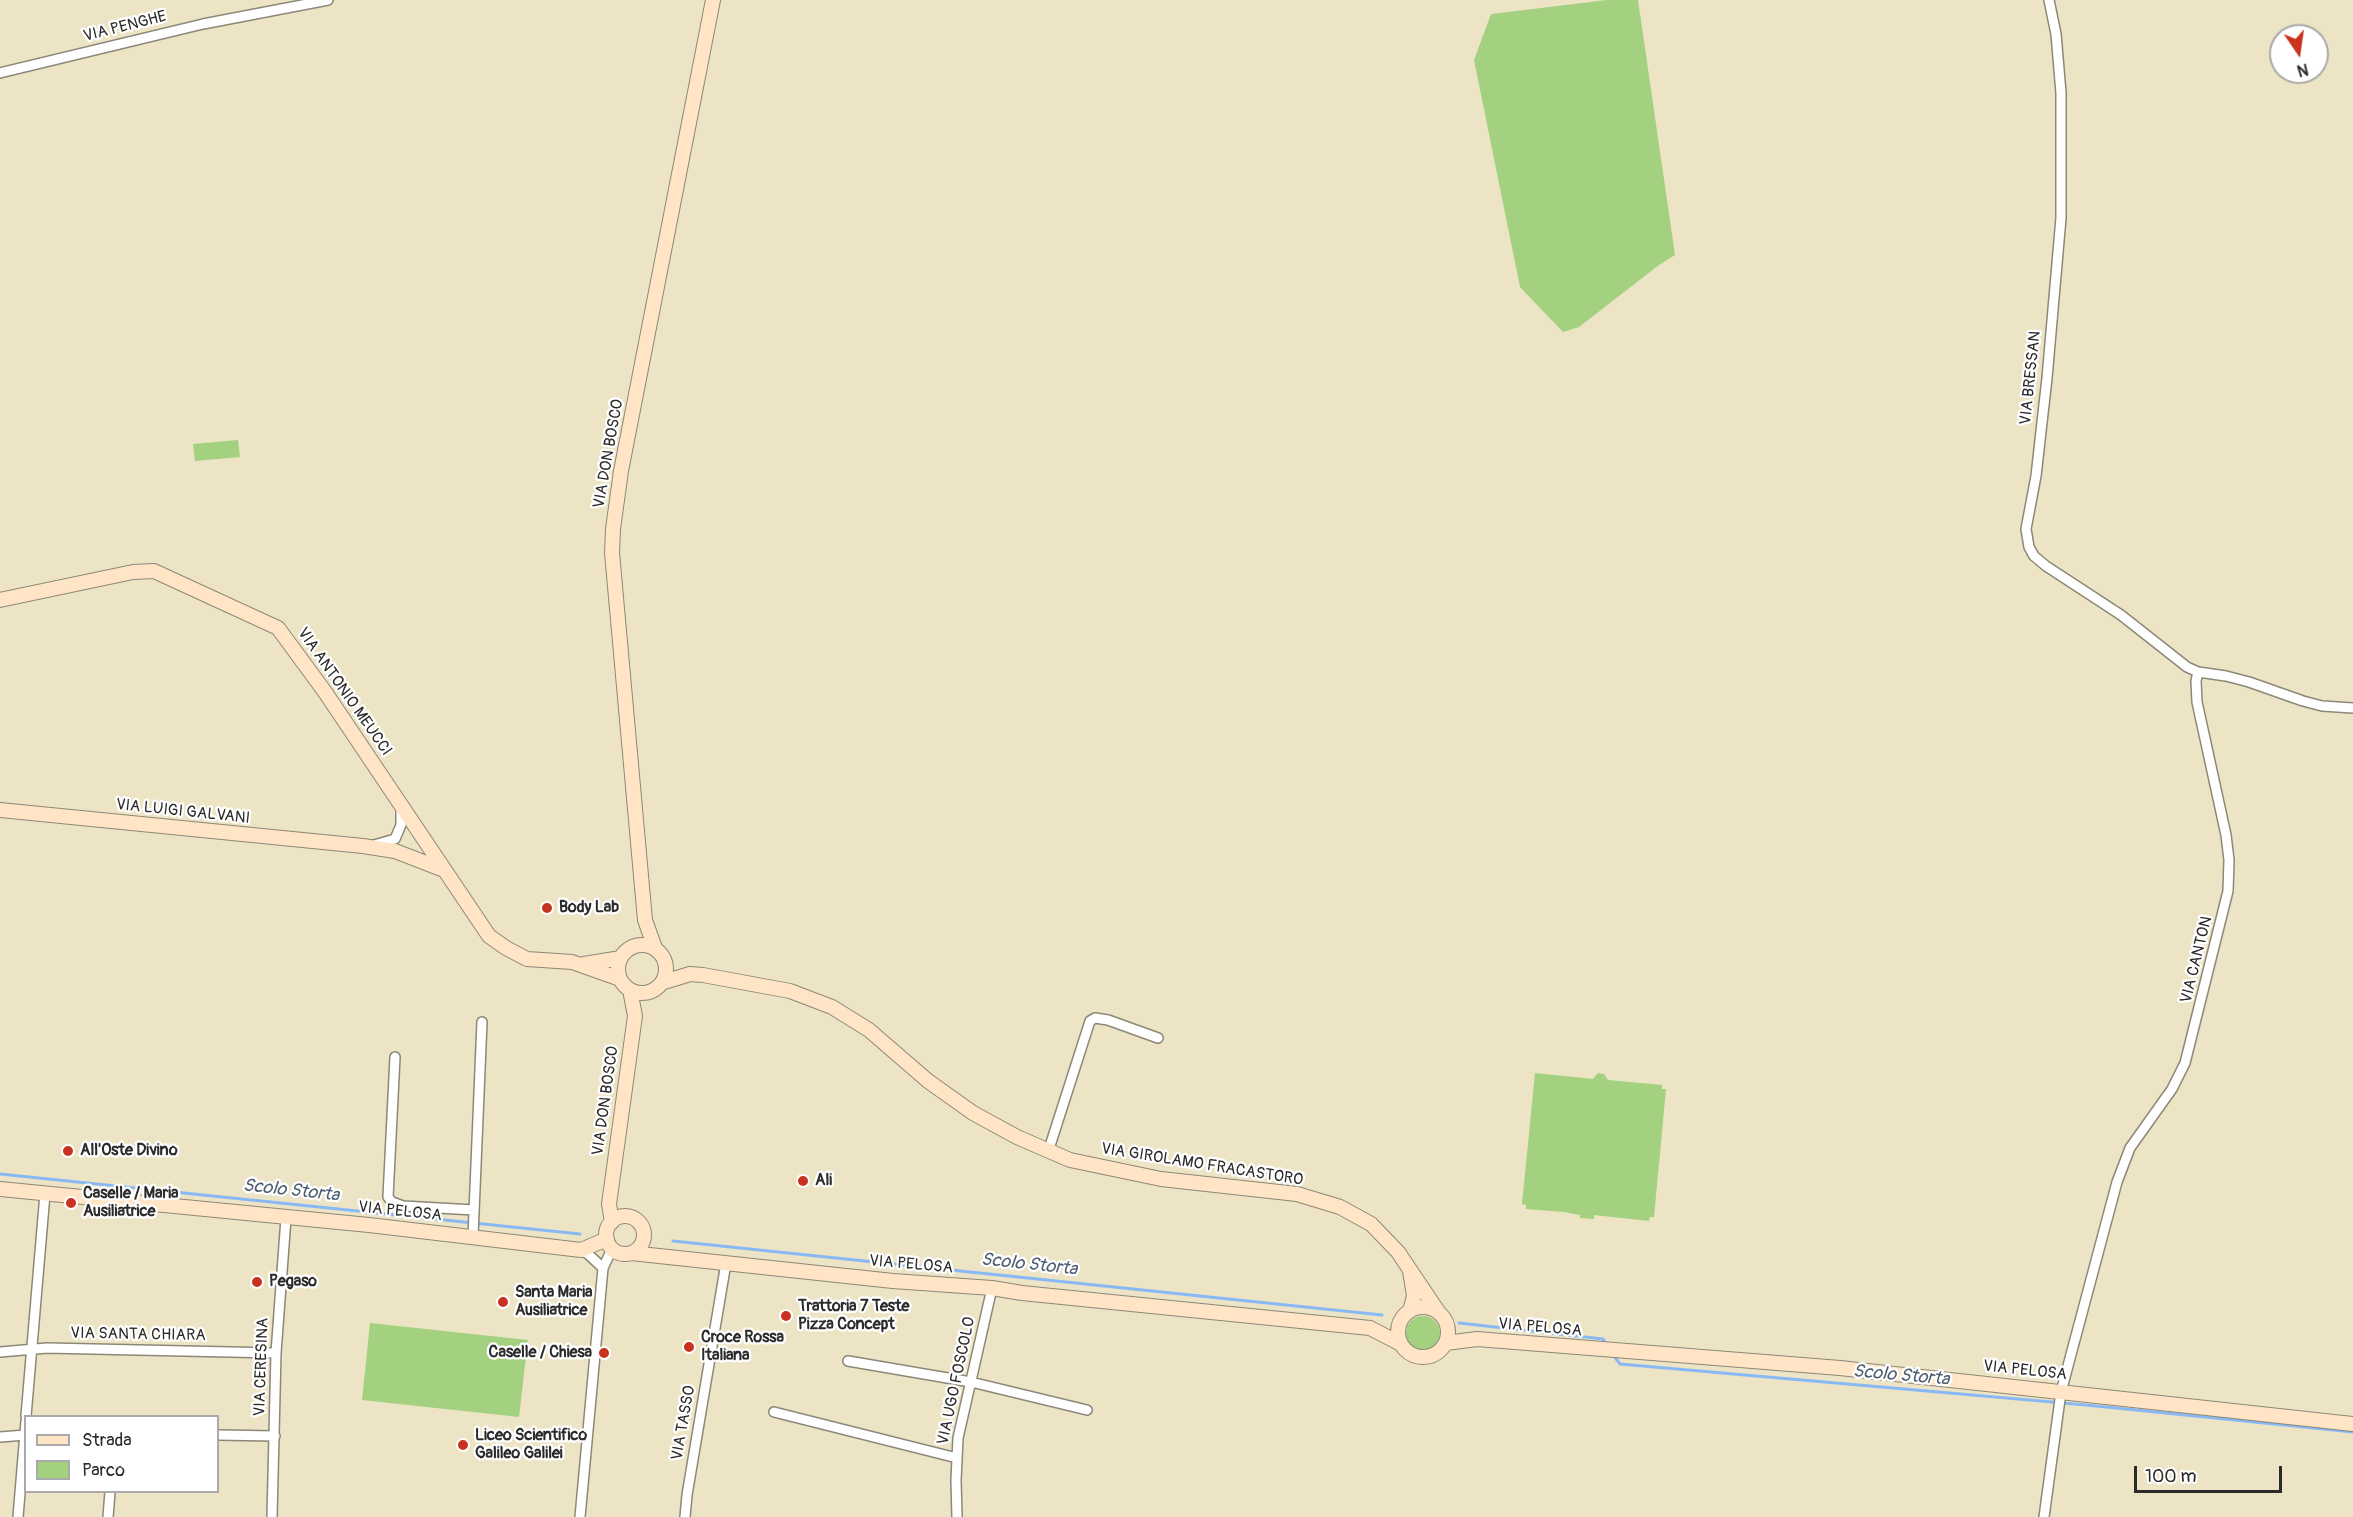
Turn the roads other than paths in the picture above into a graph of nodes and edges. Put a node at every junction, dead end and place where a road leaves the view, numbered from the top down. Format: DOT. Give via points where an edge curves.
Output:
graph roads {
  1 [pos="328,0"];
  2 [pos="713,0"];
  3 [pos="2049,0"];
  4 [pos="0,73"];
  5 [pos="0,600"];
  6 [pos="2198,672"];
  7 [pos="2353,708"];
  8 [pos="401,804"];
  9 [pos="0,810"];
  10 [pos="363,846"];
  11 [pos="444,870"];
  12 [pos="645,920"];
  13 [pos="633,946"];
  14 [pos="655,948"];
  15 [pos="621,958"];
  16 [pos="665,959"];
  17 [pos="583,964"];
  18 [pos="690,974"];
  19 [pos="620,979"];
  20 [pos="664,982"];
  21 [pos="630,990"];
  22 [pos="651,992"];
  23 [pos="635,1016"];
  24 [pos="482,1022"];
  25 [pos="1158,1038"];
  26 [pos="395,1057"];
  27 [pos="1048,1152"];
  28 [pos="0,1190"];
  29 [pos="611,1191"];
  30 [pos="45,1194"];
  31 [pos="629,1217"];
  32 [pos="286,1218"];
  33 [pos="612,1222"];
  34 [pos="474,1223"];
  35 [pos="644,1237"];
  36 [pos="609,1244"];
  37 [pos="581,1250"];
  38 [pos="631,1253"];
  39 [pos="663,1258"];
  40 [pos="726,1263"];
  41 [pos="603,1268"];
  42 [pos="1410,1269"];
  43 [pos="992,1288"];
  44 [pos="1439,1313"];
  45 [pos="1406,1315"];
  46 [pos="1448,1326"];
  47 [pos="1370,1328"];
  48 [pos="1477,1339"];
  49 [pos="1446,1343"];
  50 [pos="1401,1344"];
  51 [pos="33,1349"];
  52 [pos="0,1352"];
  53 [pos="276,1353"];
  54 [pos="848,1361"];
  55 [pos="971,1382"];
  56 [pos="2060,1394"];
  57 [pos="1087,1410"];
  58 [pos="774,1412"];
  59 [pos="26,1415"];
  60 [pos="2353,1424"];
  61 [pos="24,1435"];
  62 [pos="219,1435"];
  63 [pos="274,1436"];
  64 [pos="0,1437"];
  65 [pos="24,1447"];
  66 [pos="957,1458"];
  67 [pos="110,1493"];
  68 [pos="18,1517"];
  69 [pos="108,1517"];
  70 [pos="272,1517"];
  71 [pos="580,1517"];
  72 [pos="685,1517"];
  73 [pos="957,1517"];
  74 [pos="2044,1517"];
  1 -- 4 [label="street, VIA PENGHE" via="202,24"];
  2 -- 12 [label="main road, VIA DON BOSCO" via="614,518 612,553"];
  3 -- 6 [label="street, VIA BRESSAN" via="2061,93 2061,218 2027,538 2034,556 2046,566"];
  5 -- 8 [label="main road, VIA ANTONIO MEUCCI" via="154,571 278,628"];
  6 -- 7 [label="street" via="2226,676 2322,706"];
  6 -- 56 [label="street, VIA CANTON" via="2197,702 2229,860 2225,907 2185,1063 2123,1163"];
  8 -- 10 [label="street, VIA LUIGI GALVANI" via="401,825 395,839"];
  8 -- 11 [label="main road, VIA ANTONIO MEUCCI"];
  9 -- 10 [label="main road, VIA LUIGI GALVANI"];
  10 -- 11 [label="main road, VIA LUIGI GALVANI" via="395,851"];
  11 -- 17 [label="main road, VIA ANTONIO MEUCCI" via="489,936 506,948 527,958"];
  12 -- 13 [label="main road, VIA DON BOSCO"];
  12 -- 14 [label="main road, VIA DON BOSCO"];
  13 -- 14 [label="main road"];
  13 -- 15 [label="main road, VIA DON BOSCO"];
  14 -- 16 [label="main road, VIA DON BOSCO"];
  15 -- 17 [label="main road, VIA ANTONIO MEUCCI"];
  15 -- 19 [label="main road"];
  16 -- 18 [label="main road, VIA GIROLAMO FRACASTORO"];
  16 -- 20 [label="main road"];
  17 -- 19 [label="main road, VIA ANTONIO MEUCCI"];
  18 -- 20 [label="main road, VIA GIROLAMO FRACASTORO"];
  18 -- 27 [label="main road, VIA GIROLAMO FRACASTORO" via="789,992 831,1007 869,1030 928,1081 973,1113"];
  19 -- 21 [label="main road"];
  20 -- 22 [label="main road, VIA DON BOSCO"];
  21 -- 22 [label="main road"];
  21 -- 23 [label="main road, VIA DON BOSCO"];
  22 -- 23 [label="main road, VIA DON BOSCO"];
  23 -- 29 [label="main road, VIA DON BOSCO"];
  24 -- 34 [label="street"];
  25 -- 27 [label="street" via="1108,1020 1090,1021"];
  26 -- 34 [label="street" via="388,1197 404,1206"];
  27 -- 42 [label="main road, VIA GIROLAMO FRACASTORO" via="1119,1172 1297,1194 1340,1207 1371,1224"];
  28 -- 30 [label="main road, VIA PELOSA"];
  29 -- 31 [label="main road"];
  29 -- 33 [label="main road, VIA DON BOSCO"];
  30 -- 32 [label="main road, VIA PELOSA"];
  30 -- 51 [label="street"];
  31 -- 33 [label="main road"];
  31 -- 35 [label="main road" via="642,1226"];
  32 -- 34 [label="main road, VIA PELOSA"];
  32 -- 53 [label="street, VIA CERESINA"];
  33 -- 36 [label="main road" via="608,1227"];
  34 -- 37 [label="main road, VIA PELOSA"];
  35 -- 38 [label="main road" via="640,1247"];
  35 -- 39 [label="main road"];
  36 -- 37 [label="main road"];
  36 -- 38 [label="main road" via="618,1253"];
  36 -- 41 [label="street"];
  37 -- 41 [label="street"];
  38 -- 39 [label="main road, VIA PELOSA"];
  39 -- 40 [label="main road, VIA PELOSA"];
  40 -- 43 [label="main road, VIA PELOSA"];
  40 -- 72 [label="street, VIA TASSO"];
  41 -- 71 [label="street"];
  42 -- 44 [label="main road, VIA GIROLAMO FRACASTORO"];
  42 -- 45 [label="main road" via="1414,1296"];
  43 -- 47 [label="main road, VIA PELOSA"];
  43 -- 55 [label="street, VIA UGO FOSCOLO"];
  44 -- 45 [label="main road, VIA PELOSA" via="1425,1307"];
  44 -- 46 [label="main road"];
  45 -- 47 [label="main road, VIA PELOSA"];
  45 -- 50 [label="main road" via="1398,1336"];
  46 -- 48 [label="main road, VIA PELOSA"];
  46 -- 49 [label="main road"];
  47 -- 50 [label="main road, VIA PELOSA"];
  48 -- 49 [label="main road, VIA PELOSA"];
  48 -- 56 [label="main road, VIA PELOSA" via="1840,1368"];
  49 -- 50 [label="main road, VIA PELOSA" via="1435,1354 1420,1357"];
  51 -- 52 [label="street, VIA SANTA CHIARA"];
  51 -- 53 [label="street, VIA SANTA CHIARA"];
  51 -- 59 [label="street"];
  53 -- 63 [label="street, VIA CERESINA"];
  54 -- 55 [label="street"];
  55 -- 57 [label="street"];
  55 -- 66 [label="street, VIA UGO FOSCOLO"];
  56 -- 60 [label="main road, VIA PELOSA"];
  56 -- 74 [label="street, VIA CANTON"];
  58 -- 66 [label="street"];
  61 -- 64 [label="street"];
  62 -- 63 [label="street"];
  63 -- 70 [label="street, VIA CERESINA"];
  65 -- 68 [label="street"];
  66 -- 73 [label="street, VIA UGO FOSCOLO"];
  67 -- 69 [label="street"];
}
